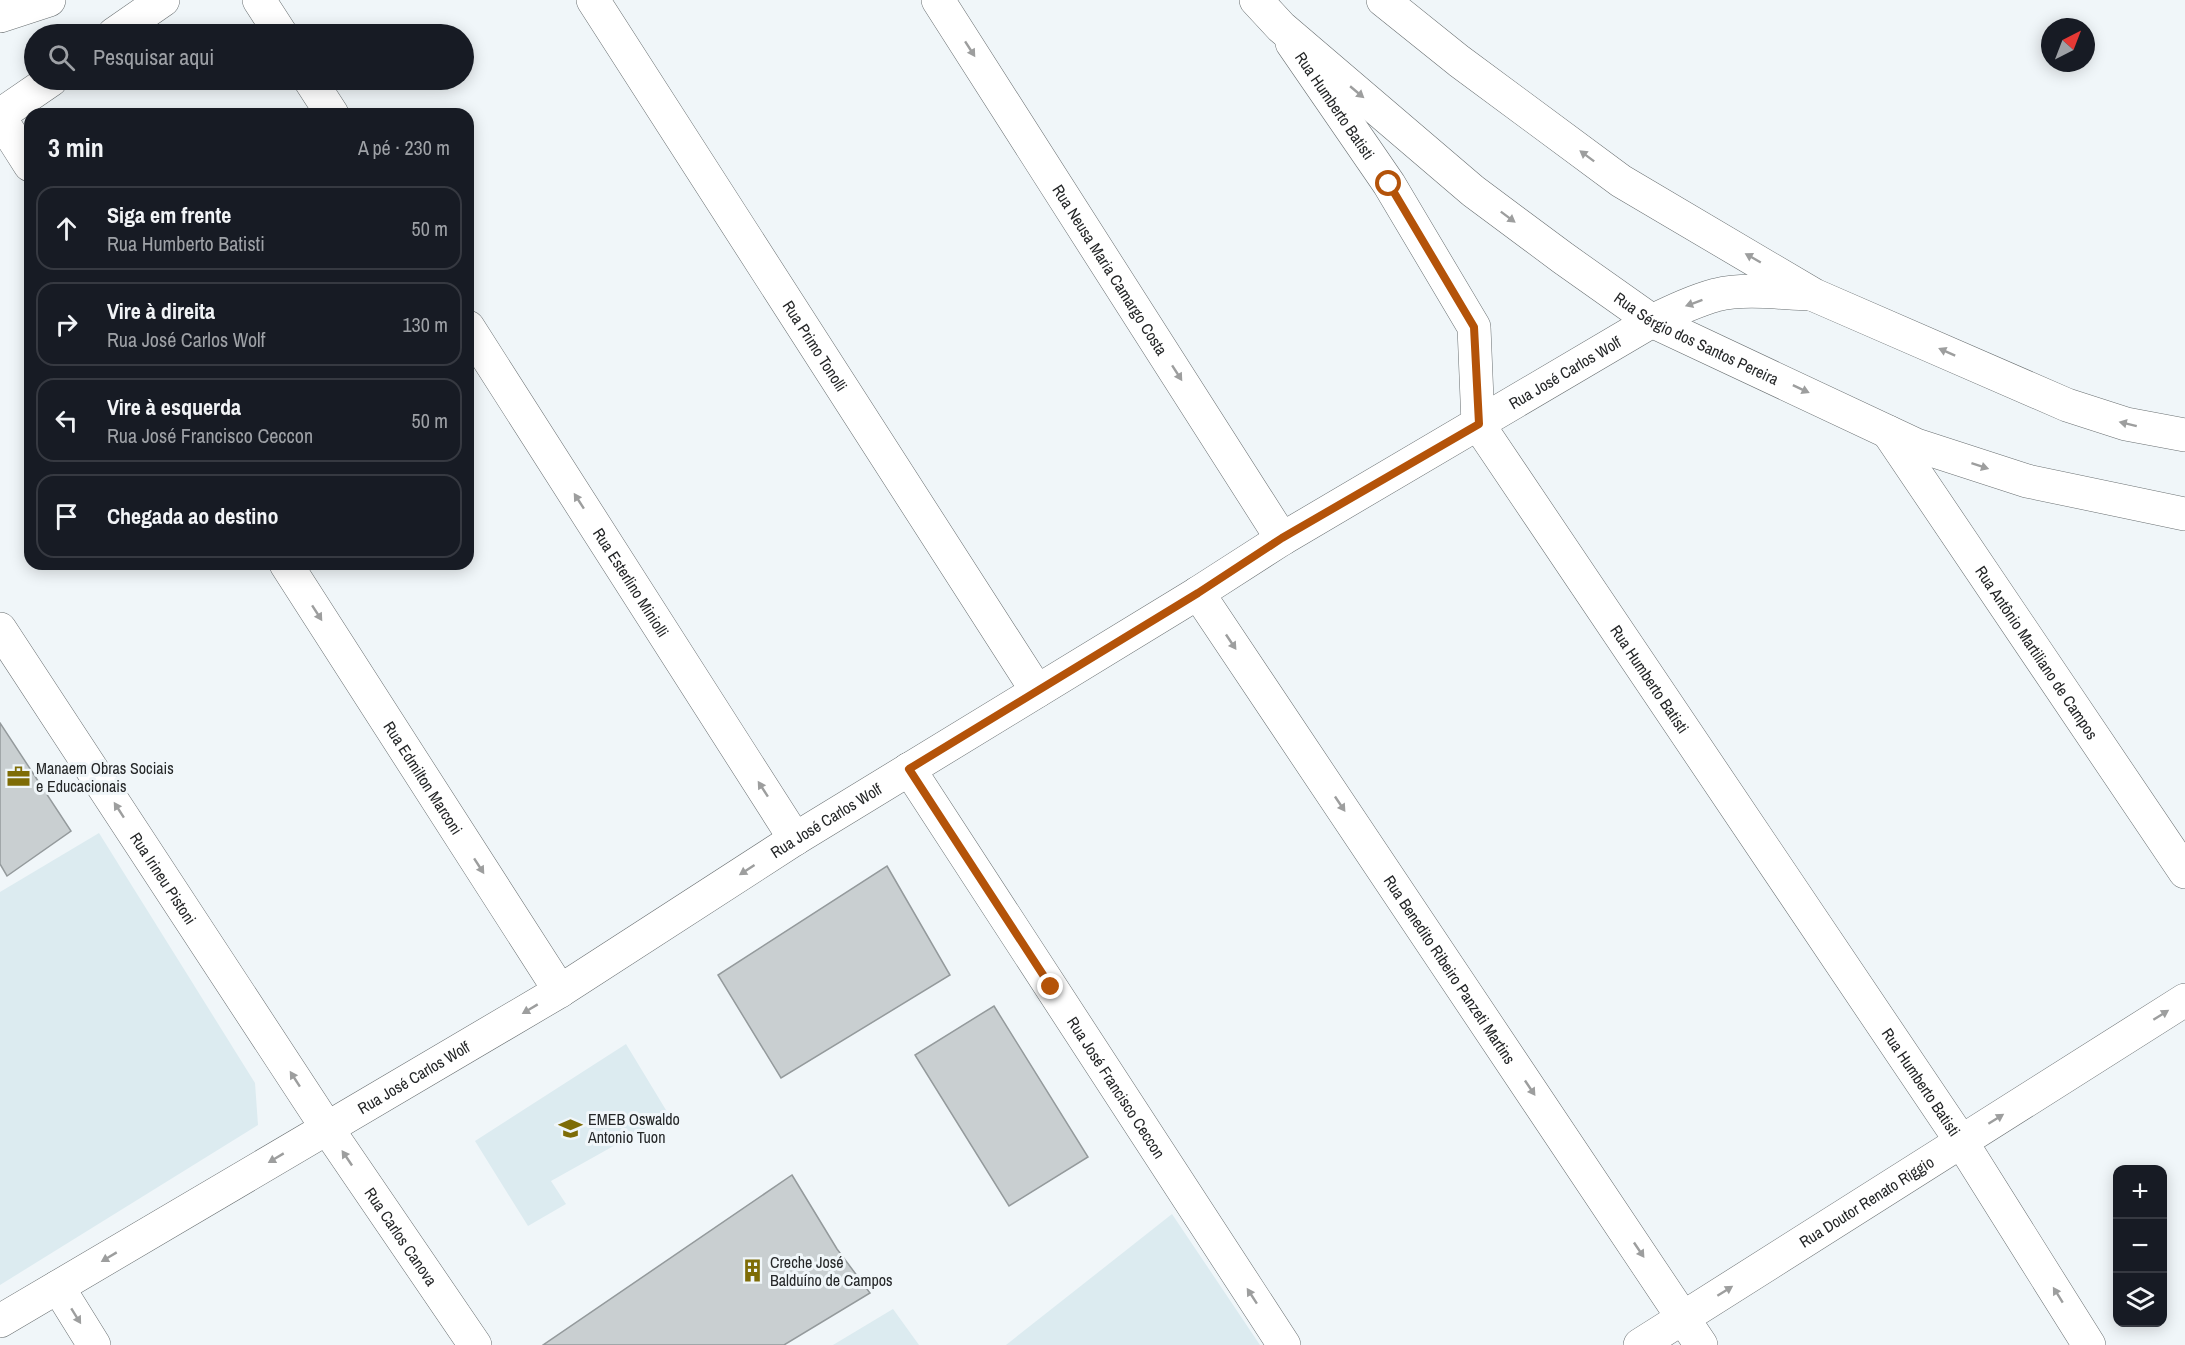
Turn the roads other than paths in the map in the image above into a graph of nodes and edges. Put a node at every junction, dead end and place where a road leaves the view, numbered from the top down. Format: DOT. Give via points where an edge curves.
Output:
graph roads {
  1 [pos="49,0"];
  2 [pos="163,0"];
  3 [pos="259,0"];
  4 [pos="593,0"];
  5 [pos="938,0"];
  6 [pos="1256,0"];
  7 [pos="1383,0"];
  8 [pos="0,15"];
  9 [pos="128,24"];
  10 [pos="275,24"];
  11 [pos="1281,27"];
  12 [pos="37,90"];
  13 [pos="316,90"];
  14 [pos="328,108"];
  15 [pos="0,117"];
  16 [pos="24,155"];
  17 [pos="1814,294"];
  18 [pos="1652,321"];
  19 [pos="474,336"];
  20 [pos="1479,424"];
  21 [pos="1888,432"];
  22 [pos="2185,435"];
  23 [pos="2185,514"];
  24 [pos="1282,538"];
  25 [pos="290,570"];
  26 [pos="1198,593"];
  27 [pos="0,629"];
  28 [pos="1037,691"];
  29 [pos="909,769"];
  30 [pos="795,839"];
  31 [pos="2185,872"];
  32 [pos="560,991"];
  33 [pos="2185,1000"];
  34 [pos="327,1128"];
  35 [pos="1961,1141"];
  36 [pos="58,1287"];
  37 [pos="1684,1317"];
  38 [pos="0,1321"];
  39 [pos="94,1345"];
  40 [pos="475,1345"];
  41 [pos="1284,1345"];
  42 [pos="1640,1345"];
  43 [pos="1701,1345"];
  44 [pos="2089,1345"];
  1 -- 8 [label="street"];
  2 -- 9 [label="street"];
  3 -- 10 [label="street"];
  4 -- 28 [label="street, Rua Primo Tonolli"];
  5 -- 24 [label="street, Rua Neusa Maria Camargo Costa, one-way"];
  6 -- 11 [label="street, Rua Humberto Batisti"];
  17 -- 7 [label="street, one-way" via="1621,181"];
  11 -- 18 [label="street, Rua Sérgio dos Santos Pereira, one-way" via="1473,191"];
  11 -- 20 [label="street, Rua Humberto Batisti" via="1389,184 1474,327"];
  12 -- 15 [label="street"];
  13 -- 14 [label="street"];
  15 -- 16 [label="street"];
  17 -- 18 [label="street, Rua José Carlos Wolf, one-way" via="1719,295"];
  22 -- 17 [label="street, one-way" via="2126,424 2067,405"];
  18 -- 20 [label="street, Rua José Carlos Wolf"];
  18 -- 21 [label="street, Rua Sérgio dos Santos Pereira, one-way"];
  30 -- 19 [label="street, Rua Esterlino Miniolli, one-way"];
  20 -- 24 [label="street, Rua José Carlos Wolf"];
  20 -- 35 [label="street, Rua Humberto Batisti"];
  21 -- 23 [label="street, Rua Sérgio dos Santos Pereira, one-way" via="2027,481"];
  21 -- 31 [label="street, Rua Antônio Martiliano de Campos"];
  24 -- 26 [label="street, Rua José Carlos Wolf"];
  25 -- 32 [label="street, Rua Edmilton Marconi, one-way"];
  26 -- 28 [label="street, Rua José Carlos Wolf"];
  26 -- 37 [label="street, Rua Benedito Ribeiro Panzeti Martins, one-way"];
  34 -- 27 [label="street, Rua Irineu Pistoni, one-way"];
  28 -- 29 [label="street, Rua José Carlos Wolf"];
  29 -- 30 [label="street, Rua José Carlos Wolf"];
  41 -- 29 [label="street, Rua José Francisco Ceccon, one-way"];
  30 -- 32 [label="street, Rua José Carlos Wolf, one-way"];
  32 -- 34 [label="street, Rua José Carlos Wolf, one-way"];
  35 -- 33 [label="street, Rua Doutor Renato Riggio, one-way"];
  34 -- 36 [label="street, Rua José Carlos Wolf, one-way"];
  40 -- 34 [label="street, Rua Carlos Canova, one-way"];
  37 -- 35 [label="street, Rua Doutor Renato Riggio, one-way"];
  44 -- 35 [label="street, Rua Humberto Batisti, one-way"];
  36 -- 38 [label="street, Rua José Carlos Wolf"];
  36 -- 39 [label="street, one-way"];
  37 -- 42 [label="street, Rua Doutor Renato Riggio"];
  37 -- 43 [label="street, Rua Benedito Ribeiro Panzeti Martins"];
}
